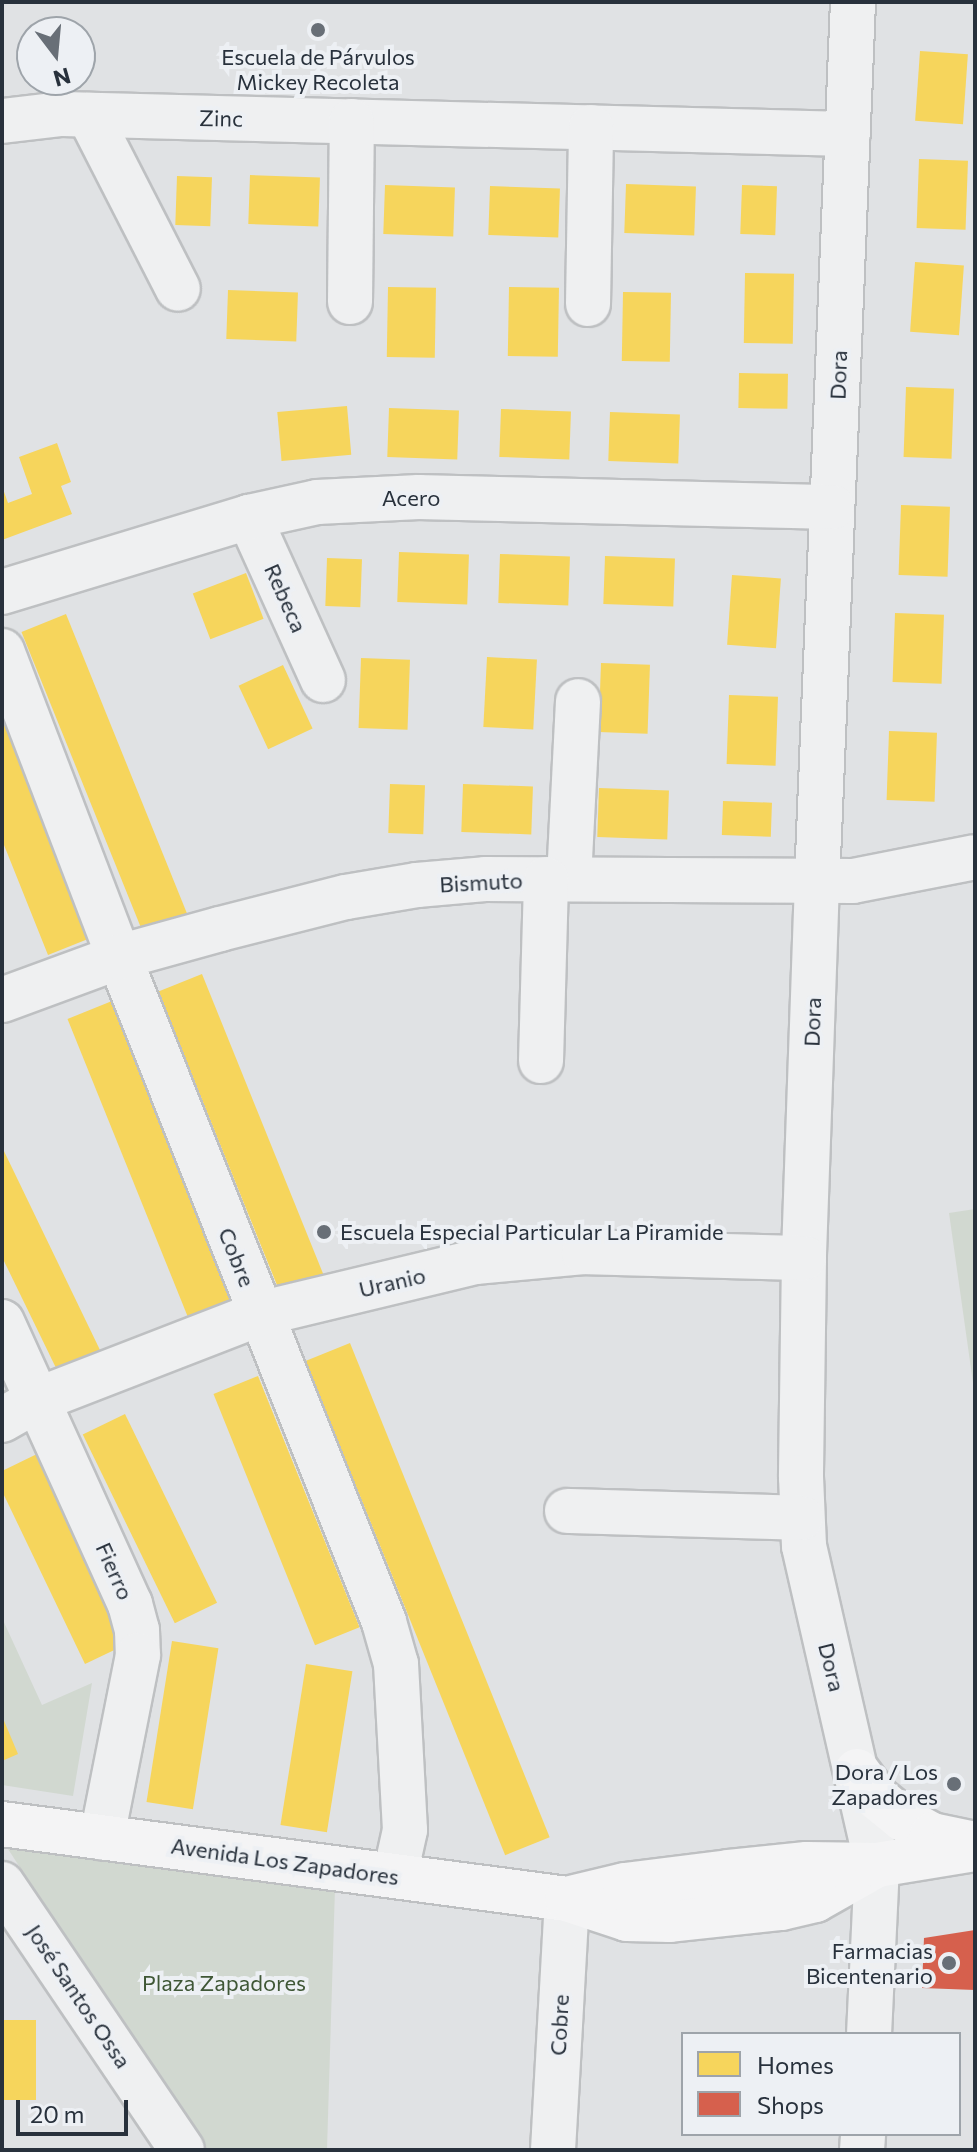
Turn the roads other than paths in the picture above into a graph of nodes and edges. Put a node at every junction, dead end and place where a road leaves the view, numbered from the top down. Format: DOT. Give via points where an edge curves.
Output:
graph roads {
  1 [pos="853,2"];
  2 [pos="89,115"];
  3 [pos="2,121"];
  4 [pos="352,121"];
  5 [pos="591,127"];
  6 [pos="848,134"];
  7 [pos="178,289"];
  8 [pos="350,302"];
  9 [pos="588,304"];
  10 [pos="832,507"];
  11 [pos="249,517"];
  12 [pos="2,592"];
  13 [pos="2,651"];
  14 [pos="323,680"];
  15 [pos="578,701"];
  16 [pos="975,857"];
  17 [pos="558,879"];
  18 [pos="817,882"];
  19 [pos="119,957"];
  20 [pos="2,1000"];
  21 [pos="541,1061"];
  22 [pos="804,1258"];
  23 [pos="259,1314"];
  24 [pos="2,1322"];
  25 [pos="20,1410"];
  26 [pos="567,1511"];
  27 [pos="801,1518"];
  28 [pos="857,1771"];
  29 [pos="2,1824"];
  30 [pos="102,1837"];
  31 [pos="975,1846"];
  32 [pos="877,1865"];
  33 [pos="395,1875"];
  34 [pos="2,1884"];
  35 [pos="567,1899"];
  36 [pos="869,2032"];
  37 [pos="182,2150"];
  38 [pos="553,2150"];
  1 -- 6 [label="street, Dora"];
  2 -- 3 [label="street, Zinc"];
  2 -- 4 [label="street, Zinc"];
  2 -- 7 [label="street"];
  4 -- 5 [label="street, Zinc"];
  4 -- 8 [label="street"];
  5 -- 6 [label="street, Zinc"];
  5 -- 9 [label="street"];
  6 -- 10 [label="street, Dora"];
  10 -- 11 [label="street, Acero" via="367,498"];
  10 -- 18 [label="street, Dora"];
  11 -- 12 [label="street, Acero"];
  11 -- 14 [label="street, Rebeca"];
  13 -- 19 [label="street, Cobre"];
  15 -- 17 [label="street"];
  16 -- 18 [label="street, Bismuto" via="892,875"];
  17 -- 18 [label="street, Bismuto"];
  17 -- 19 [label="street, Bismuto" via="485,879 346,897"];
  17 -- 21 [label="street"];
  18 -- 22 [label="street, Dora"];
  19 -- 20 [label="street, Bismuto"];
  19 -- 23 [label="street, Cobre"];
  22 -- 23 [label="street, Uranio" via="584,1252 475,1262"];
  22 -- 27 [label="street, Dora"];
  23 -- 25 [label="street, Uranio"];
  23 -- 33 [label="street, Cobre" via="384,1622 396,1664 405,1830"];
  24 -- 25 [label="street, Fierro"];
  25 -- 30 [label="street, Fierro" via="130,1604 137,1630 138,1655"];
  26 -- 27 [label="street"];
  27 -- 28 [label="street, Dora" via="811,1584"];
  28 -- 31 [label="main road" via="877,1798 903,1819 932,1835"];
  28 -- 32 [label="street, Dora"];
  29 -- 30 [label="main road, Avenida Los Zapadores"];
  30 -- 33 [label="main road, Avenida Los Zapadores"];
  31 -- 32 [label="main road, Avenida Los Zapadores"];
  32 -- 35 [label="main road, Avenida Los Zapadores" via="815,1900 729,1915 627,1919"];
  32 -- 36 [label="street, Dora"];
  33 -- 35 [label="main road, Avenida Los Zapadores"];
  34 -- 37 [label="street, José Santos Ossa"];
  35 -- 38 [label="street, Cobre"];
}
